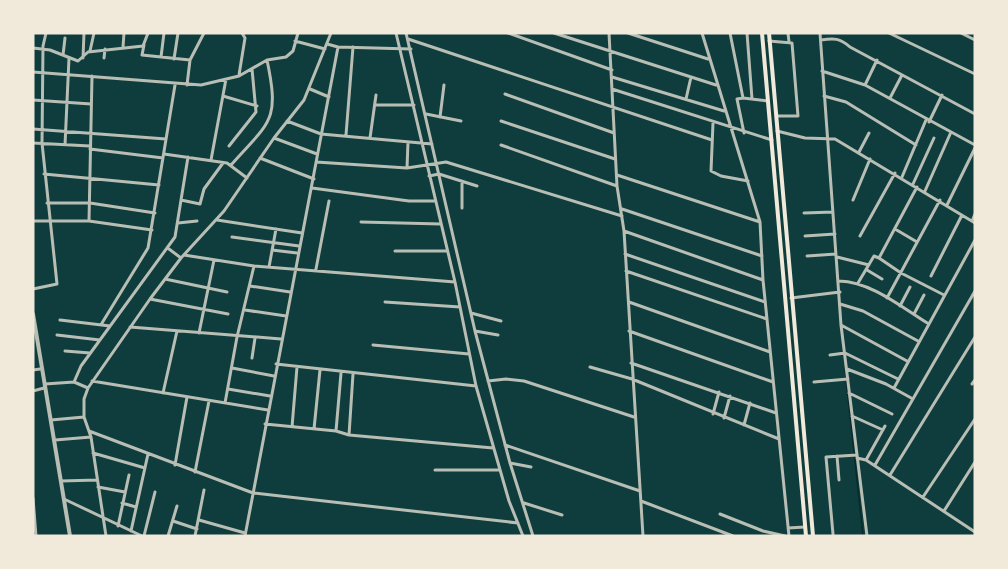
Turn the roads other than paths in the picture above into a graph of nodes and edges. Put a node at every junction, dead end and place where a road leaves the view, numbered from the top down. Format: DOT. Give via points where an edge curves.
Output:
graph roads {
  1 [pos="46,33"];
  2 [pos="84,33"];
  3 [pos="94,33"];
  4 [pos="124,33"];
  5 [pos="148,33"];
  6 [pos="165,33"];
  7 [pos="178,33"];
  8 [pos="204,33"];
  9 [pos="242,33"];
  10 [pos="298,33"];
  11 [pos="331,33"];
  12 [pos="396,33"];
  13 [pos="406,33"];
  14 [pos="508,33"];
  15 [pos="554,33"];
  16 [pos="609,33"];
  17 [pos="628,33"];
  18 [pos="702,33"];
  19 [pos="730,33"];
  20 [pos="747,33"];
  21 [pos="762,33"];
  22 [pos="768,33"];
  23 [pos="788,33"];
  24 [pos="889,33"];
  25 [pos="961,33"];
  26 [pos="821,34"];
  27 [pos="65,38"];
  28 [pos="408,39"];
  29 [pos="821,40"];
  30 [pos="975,40"];
  31 [pos="295,41"];
  32 [pos="769,42"];
  33 [pos="789,42"];
  34 [pos="327,44"];
  35 [pos="144,45"];
  36 [pos="123,46"];
  37 [pos="338,47"];
  38 [pos="353,47"];
  39 [pos="33,48"];
  40 [pos="43,49"];
  41 [pos="105,49"];
  42 [pos="401,49"];
  43 [pos="411,49"];
  44 [pos="326,50"];
  45 [pos="90,51"];
  46 [pos="611,52"];
  47 [pos="63,55"];
  48 [pos="161,57"];
  49 [pos="69,58"];
  50 [pos="104,58"];
  51 [pos="174,59"];
  52 [pos="708,59"];
  53 [pos="82,60"];
  54 [pos="190,60"];
  55 [pos="267,60"];
  56 [pos="876,60"];
  57 [pos="252,69"];
  58 [pos="612,70"];
  59 [pos="822,71"];
  60 [pos="33,72"];
  61 [pos="43,72"];
  62 [pos="67,74"];
  63 [pos="975,74"];
  64 [pos="92,75"];
  65 [pos="902,75"];
  66 [pos="239,76"];
  67 [pos="612,77"];
  68 [pos="691,77"];
  69 [pos="226,79"];
  70 [pos="175,85"];
  71 [pos="187,85"];
  72 [pos="444,85"];
  73 [pos="716,85"];
  74 [pos="865,85"];
  75 [pos="310,89"];
  76 [pos="612,89"];
  77 [pos="505,94"];
  78 [pos="376,95"];
  79 [pos="942,95"];
  80 [pos="223,96"];
  81 [pos="824,96"];
  82 [pos="329,97"];
  83 [pos="743,98"];
  84 [pos="752,99"];
  85 [pos="890,99"];
  86 [pos="33,100"];
  87 [pos="42,100"];
  88 [pos="686,100"];
  89 [pos="768,101"];
  90 [pos="67,102"];
  91 [pos="91,104"];
  92 [pos="375,105"];
  93 [pos="414,105"];
  94 [pos="613,105"];
  95 [pos="257,106"];
  96 [pos="724,111"];
  97 [pos="426,114"];
  98 [pos="975,114"];
  99 [pos="776,116"];
  100 [pos="440,117"];
  101 [pos="287,121"];
  102 [pos="460,121"];
  103 [pos="501,121"];
  104 [pos="928,121"];
  105 [pos="713,123"];
  106 [pos="33,129"];
  107 [pos="42,129"];
  108 [pos="730,129"];
  109 [pos="65,130"];
  110 [pos="90,131"];
  111 [pos="777,132"];
  112 [pos="951,132"];
  113 [pos="614,133"];
  114 [pos="744,133"];
  115 [pos="869,133"];
  116 [pos="321,134"];
  117 [pos="346,136"];
  118 [pos="166,138"];
  119 [pos="274,138"];
  120 [pos="370,138"];
  121 [pos="828,138"];
  122 [pos="934,138"];
  123 [pos="712,140"];
  124 [pos="772,140"];
  125 [pos="408,142"];
  126 [pos="33,143"];
  127 [pos="42,143"];
  128 [pos="420,143"];
  129 [pos="433,144"];
  130 [pos="65,145"];
  131 [pos="501,145"];
  132 [pos="916,145"];
  133 [pos="229,146"];
  134 [pos="975,146"];
  135 [pos="90,148"];
  136 [pos="859,153"];
  137 [pos="318,154"];
  138 [pos="163,156"];
  139 [pos="188,157"];
  140 [pos="260,158"];
  141 [pos="615,159"];
  142 [pos="870,159"];
  143 [pos="211,160"];
  144 [pos="316,162"];
  145 [pos="437,162"];
  146 [pos="224,163"];
  147 [pos="231,165"];
  148 [pos="427,165"];
  149 [pos="407,168"];
  150 [pos="895,173"];
  151 [pos="44,174"];
  152 [pos="439,174"];
  153 [pos="616,174"];
  154 [pos="90,176"];
  155 [pos="429,176"];
  156 [pos="902,177"];
  157 [pos="247,178"];
  158 [pos="314,179"];
  159 [pos="462,181"];
  160 [pos="748,181"];
  161 [pos="913,184"];
  162 [pos="159,185"];
  163 [pos="477,186"];
  164 [pos="616,186"];
  165 [pos="917,187"];
  166 [pos="312,188"];
  167 [pos="925,191"];
  168 [pos="182,200"];
  169 [pos="853,200"];
  170 [pos="940,200"];
  171 [pos="329,201"];
  172 [pos="435,201"];
  173 [pos="47,203"];
  174 [pos="90,203"];
  175 [pos="947,205"];
  176 [pos="462,208"];
  177 [pos="621,208"];
  178 [pos="833,212"];
  179 [pos="155,213"];
  180 [pos="804,213"];
  181 [pos="975,214"];
  182 [pos="962,215"];
  183 [pos="622,216"];
  184 [pos="48,220"];
  185 [pos="216,220"];
  186 [pos="33,221"];
  187 [pos="89,221"];
  188 [pos="197,221"];
  189 [pos="361,222"];
  190 [pos="760,222"];
  191 [pos="973,222"];
  192 [pos="178,223"];
  193 [pos="441,224"];
  194 [pos="276,229"];
  195 [pos="152,230"];
  196 [pos="895,230"];
  197 [pos="624,231"];
  198 [pos="302,233"];
  199 [pos="835,234"];
  200 [pos="805,236"];
  201 [pos="860,236"];
  202 [pos="232,237"];
  203 [pos="975,240"];
  204 [pos="273,242"];
  205 [pos="917,242"];
  206 [pos="299,246"];
  207 [pos="169,249"];
  208 [pos="272,250"];
  209 [pos="395,251"];
  210 [pos="447,251"];
  211 [pos="298,254"];
  212 [pos="625,254"];
  213 [pos="762,255"];
  214 [pos="837,255"];
  215 [pos="807,256"];
  216 [pos="182,257"];
  217 [pos="879,258"];
  218 [pos="214,260"];
  219 [pos="254,266"];
  220 [pos="869,266"];
  221 [pos="269,267"];
  222 [pos="295,267"];
  223 [pos="316,269"];
  224 [pos="867,270"];
  225 [pos="626,271"];
  226 [pos="901,273"];
  227 [pos="931,276"];
  228 [pos="165,279"];
  229 [pos="882,279"];
  230 [pos="763,280"];
  231 [pos="839,280"];
  232 [pos="455,282"];
  233 [pos="858,283"];
  234 [pos="249,286"];
  235 [pos="910,287"];
  236 [pos="208,288"];
  237 [pos="33,289"];
  238 [pos="975,291"];
  239 [pos="228,292"];
  240 [pos="290,292"];
  241 [pos="840,292"];
  242 [pos="924,294"];
  243 [pos="944,295"];
  244 [pos="150,298"];
  245 [pos="791,298"];
  246 [pos="887,298"];
  247 [pos="385,302"];
  248 [pos="628,302"];
  249 [pos="765,302"];
  250 [pos="840,304"];
  251 [pos="900,306"];
  252 [pos="460,307"];
  253 [pos="204,309"];
  254 [pos="245,310"];
  255 [pos="471,313"];
  256 [pos="33,314"];
  257 [pos="228,314"];
  258 [pos="914,314"];
  259 [pos="286,316"];
  260 [pos="767,319"];
  261 [pos="60,320"];
  262 [pos="501,321"];
  263 [pos="102,323"];
  264 [pos="928,324"];
  265 [pos="841,325"];
  266 [pos="110,326"];
  267 [pos="130,327"];
  268 [pos="177,331"];
  269 [pos="475,331"];
  270 [pos="630,331"];
  271 [pos="200,333"];
  272 [pos="57,335"];
  273 [pos="498,335"];
  274 [pos="237,337"];
  275 [pos="975,337"];
  276 [pos="255,338"];
  277 [pos="281,339"];
  278 [pos="100,340"];
  279 [pos="35,341"];
  280 [pos="918,341"];
  281 [pos="373,345"];
  282 [pos="65,351"];
  283 [pos="770,352"];
  284 [pos="90,353"];
  285 [pos="844,353"];
  286 [pos="469,354"];
  287 [pos="830,355"];
  288 [pos="252,358"];
  289 [pos="907,361"];
  290 [pos="631,363"];
  291 [pos="276,364"];
  292 [pos="590,366"];
  293 [pos="297,367"];
  294 [pos="232,368"];
  295 [pos="846,368"];
  296 [pos="40,369"];
  297 [pos="33,370"];
  298 [pos="320,370"];
  299 [pos="341,373"];
  300 [pos="353,374"];
  301 [pos="274,376"];
  302 [pos="632,379"];
  303 [pos="848,379"];
  304 [pos="898,379"];
  305 [pos="975,380"];
  306 [pos="92,381"];
  307 [pos="488,381"];
  308 [pos="74,382"];
  309 [pos="773,382"];
  310 [pos="814,382"];
  311 [pos="972,384"];
  312 [pos="44,386"];
  313 [pos="476,387"];
  314 [pos="88,388"];
  315 [pos="894,388"];
  316 [pos="228,389"];
  317 [pos="33,391"];
  318 [pos="719,392"];
  319 [pos="163,393"];
  320 [pos="849,393"];
  321 [pos="270,396"];
  322 [pos="730,396"];
  323 [pos="187,397"];
  324 [pos="913,399"];
  325 [pos="209,401"];
  326 [pos="225,403"];
  327 [pos="750,404"];
  328 [pos="268,410"];
  329 [pos="776,413"];
  330 [pos="713,414"];
  331 [pos="892,414"];
  332 [pos="852,416"];
  333 [pos="84,417"];
  334 [pos="634,417"];
  335 [pos="724,418"];
  336 [pos="975,419"];
  337 [pos="51,420"];
  338 [pos="265,424"];
  339 [pos="744,425"];
  340 [pos="885,426"];
  341 [pos="292,427"];
  342 [pos="314,429"];
  343 [pos="883,430"];
  344 [pos="89,431"];
  345 [pos="336,431"];
  346 [pos="348,435"];
  347 [pos="91,438"];
  348 [pos="778,439"];
  349 [pos="55,440"];
  350 [pos="505,445"];
  351 [pos="493,448"];
  352 [pos="93,453"];
  353 [pos="148,454"];
  354 [pos="837,456"];
  355 [pos="857,457"];
  356 [pos="866,460"];
  357 [pos="975,462"];
  358 [pos="510,463"];
  359 [pos="175,465"];
  360 [pos="875,465"];
  361 [pos="531,467"];
  362 [pos="145,468"];
  363 [pos="435,470"];
  364 [pos="500,470"];
  365 [pos="195,473"];
  366 [pos="890,475"];
  367 [pos="129,476"];
  368 [pos="97,480"];
  369 [pos="839,480"];
  370 [pos="61,481"];
  371 [pos="98,487"];
  372 [pos="204,490"];
  373 [pos="640,491"];
  374 [pos="125,492"];
  375 [pos="154,492"];
  376 [pos="253,493"];
  377 [pos="33,498"];
  378 [pos="923,498"];
  379 [pos="64,499"];
  380 [pos="641,501"];
  381 [pos="123,503"];
  382 [pos="523,503"];
  383 [pos="177,506"];
  384 [pos="136,507"];
  385 [pos="944,511"];
  386 [pos="720,514"];
  387 [pos="562,515"];
  388 [pos="103,519"];
  389 [pos="199,520"];
  390 [pos="172,521"];
  391 [pos="518,524"];
  392 [pos="118,526"];
  393 [pos="806,527"];
  394 [pos="788,528"];
  395 [pos="197,529"];
  396 [pos="131,531"];
  397 [pos="975,532"];
  398 [pos="833,534"];
  399 [pos="245,535"];
  400 [pos="36,536"];
  401 [pos="70,536"];
  402 [pos="106,536"];
  403 [pos="143,536"];
  404 [pos="168,536"];
  405 [pos="195,536"];
  406 [pos="523,536"];
  407 [pos="533,536"];
  408 [pos="643,536"];
  409 [pos="733,536"];
  410 [pos="787,536"];
  411 [pos="806,536"];
  412 [pos="813,536"];
  413 [pos="867,536"];
  1 -- 40 [label="street"];
  2 -- 53 [label="street"];
  3 -- 45 [label="street"];
  4 -- 36 [label="street"];
  5 -- 35 [label="street"];
  6 -- 48 [label="street"];
  7 -- 51 [label="street"];
  8 -- 54 [label="street"];
  9 -- 66 [label="street" via="245,39"];
  10 -- 31 [label="street"];
  11 -- 34 [label="street"];
  12 -- 42 [label="street"];
  13 -- 28 [label="street"];
  14 -- 58 [label="street"];
  15 -- 46 [label="street"];
  16 -- 46 [label="street"];
  17 -- 52 [label="street"];
  18 -- 52 [label="street"];
  19 -- 83 [label="street"];
  20 -- 84 [label="street"];
  21 -- 89 [label="main road"];
  22 -- 32 [label="main road"];
  23 -- 33 [label="street"];
  24 -- 63 [label="street"];
  25 -- 30 [label="street"];
  26 -- 29 [label="street"];
  27 -- 47 [label="street"];
  28 -- 43 [label="street"];
  28 -- 94 [label="street"];
  29 -- 56 [label="street" via="838,39"];
  29 -- 59 [label="street"];
  31 -- 44 [label="street"];
  31 -- 55 [label="street" via="286,57"];
  32 -- 33 [label="street"];
  32 -- 99 [label="main road"];
  33 -- 99 [label="street" via="798,116"];
  34 -- 37 [label="street"];
  34 -- 44 [label="street"];
  35 -- 36 [label="street"];
  35 -- 48 [label="street" via="142,55"];
  36 -- 41 [label="street"];
  37 -- 38 [label="street"];
  37 -- 82 [label="street"];
  38 -- 42 [label="street"];
  38 -- 117 [label="street"];
  39 -- 40 [label="street"];
  40 -- 47 [label="street"];
  40 -- 61 [label="street"];
  41 -- 45 [label="street"];
  41 -- 50 [label="street"];
  42 -- 43 [label="street"];
  42 -- 93 [label="street"];
  43 -- 97 [label="street"];
  44 -- 75 [label="street"];
  45 -- 53 [label="street"];
  46 -- 58 [label="street"];
  46 -- 68 [label="street"];
  47 -- 49 [label="street"];
  48 -- 51 [label="street"];
  49 -- 53 [label="street"];
  49 -- 62 [label="street"];
  51 -- 54 [label="street"];
  52 -- 73 [label="street"];
  54 -- 71 [label="street"];
  55 -- 57 [label="street"];
  55 -- 147 [label="street" via="273,87 272,116"];
  56 -- 65 [label="street"];
  56 -- 74 [label="street"];
  57 -- 66 [label="street"];
  57 -- 95 [label="street"];
  58 -- 67 [label="street"];
  59 -- 74 [label="street"];
  59 -- 81 [label="street"];
  60 -- 61 [label="street"];
  61 -- 62 [label="street"];
  61 -- 87 [label="street"];
  62 -- 64 [label="street"];
  62 -- 90 [label="street"];
  64 -- 70 [label="street"];
  64 -- 91 [label="street"];
  65 -- 79 [label="street"];
  65 -- 85 [label="street"];
  66 -- 69 [label="street"];
  67 -- 76 [label="street"];
  67 -- 88 [label="street"];
  68 -- 73 [label="street"];
  68 -- 88 [label="street"];
  69 -- 71 [label="street"];
  69 -- 80 [label="street"];
  70 -- 71 [label="street"];
  70 -- 118 [label="street"];
  72 -- 100 [label="street"];
  73 -- 96 [label="street"];
  74 -- 85 [label="street"];
  75 -- 82 [label="street"];
  75 -- 101 [label="street"];
  76 -- 94 [label="street"];
  76 -- 105 [label="street"];
  77 -- 113 [label="street"];
  78 -- 92 [label="street"];
  79 -- 98 [label="street"];
  79 -- 104 [label="street"];
  80 -- 95 [label="street"];
  80 -- 143 [label="street"];
  81 -- 121 [label="street"];
  81 -- 132 [label="street" via="846,102"];
  82 -- 116 [label="street"];
  83 -- 84 [label="street"];
  83 -- 114 [label="street" via="736,102"];
  84 -- 89 [label="street"];
  85 -- 104 [label="street"];
  86 -- 87 [label="street"];
  87 -- 90 [label="street"];
  87 -- 107 [label="street"];
  88 -- 96 [label="street"];
  89 -- 124 [label="main road"];
  90 -- 91 [label="street"];
  90 -- 109 [label="street"];
  91 -- 110 [label="street"];
  92 -- 93 [label="street"];
  92 -- 120 [label="street"];
  93 -- 128 [label="street"];
  94 -- 113 [label="street"];
  94 -- 123 [label="street"];
  95 -- 133 [label="street" via="251,121"];
  96 -- 108 [label="street"];
  97 -- 100 [label="street"];
  97 -- 129 [label="street"];
  99 -- 111 [label="main road"];
  100 -- 102 [label="street"];
  101 -- 116 [label="street"];
  101 -- 119 [label="street"];
  103 -- 141 [label="street"];
  104 -- 112 [label="street"];
  104 -- 132 [label="street"];
  105 -- 108 [label="street"];
  105 -- 123 [label="street"];
  106 -- 107 [label="street"];
  107 -- 109 [label="street"];
  107 -- 127 [label="street"];
  108 -- 114 [label="street"];
  108 -- 160 [label="street"];
  109 -- 110 [label="street"];
  109 -- 130 [label="street"];
  110 -- 118 [label="street"];
  110 -- 135 [label="street"];
  111 -- 121 [label="street"];
  111 -- 245 [label="main road"];
  112 -- 134 [label="street"];
  112 -- 167 [label="street"];
  113 -- 141 [label="street"];
  114 -- 124 [label="street"];
  115 -- 136 [label="street"];
  116 -- 117 [label="street"];
  116 -- 137 [label="street"];
  117 -- 120 [label="street"];
  118 -- 138 [label="street"];
  119 -- 137 [label="street"];
  119 -- 140 [label="street"];
  120 -- 125 [label="street"];
  121 -- 136 [label="street"];
  121 -- 178 [label="street"];
  122 -- 161 [label="street"];
  123 -- 160 [label="street" via="711,171"];
  124 -- 393 [label="main road"];
  125 -- 128 [label="street"];
  125 -- 149 [label="street"];
  126 -- 127 [label="street"];
  127 -- 130 [label="street"];
  127 -- 151 [label="street"];
  128 -- 129 [label="street"];
  128 -- 148 [label="street"];
  129 -- 145 [label="street"];
  130 -- 135 [label="street"];
  131 -- 164 [label="street"];
  132 -- 156 [label="street"];
  134 -- 175 [label="street"];
  135 -- 138 [label="street"];
  135 -- 154 [label="street"];
  136 -- 142 [label="street"];
  137 -- 144 [label="street"];
  138 -- 139 [label="street"];
  138 -- 162 [label="street"];
  139 -- 143 [label="street"];
  139 -- 168 [label="street"];
  140 -- 157 [label="street"];
  140 -- 158 [label="street"];
  141 -- 153 [label="street"];
  142 -- 150 [label="street"];
  142 -- 169 [label="street"];
  143 -- 146 [label="street"];
  144 -- 149 [label="street"];
  144 -- 158 [label="street"];
  145 -- 148 [label="street"];
  145 -- 152 [label="street"];
  145 -- 183 [label="street"];
  146 -- 147 [label="street"];
  146 -- 168 [label="street" via="204,189 200,204"];
  147 -- 157 [label="street"];
  148 -- 149 [label="street"];
  148 -- 155 [label="street"];
  150 -- 156 [label="street"];
  150 -- 201 [label="street"];
  151 -- 154 [label="street"];
  151 -- 173 [label="street"];
  152 -- 155 [label="street"];
  152 -- 159 [label="street"];
  152 -- 255 [label="street"];
  153 -- 164 [label="street"];
  153 -- 190 [label="street"];
  154 -- 162 [label="street"];
  154 -- 174 [label="street"];
  155 -- 172 [label="street"];
  156 -- 161 [label="street"];
  157 -- 185 [label="street"];
  158 -- 166 [label="street"];
  159 -- 163 [label="street"];
  159 -- 176 [label="street"];
  160 -- 190 [label="street"];
  161 -- 165 [label="street"];
  162 -- 179 [label="street"];
  164 -- 177 [label="street"];
  165 -- 167 [label="street"];
  165 -- 196 [label="street"];
  166 -- 172 [label="street"];
  166 -- 198 [label="street"];
  167 -- 170 [label="street"];
  168 -- 192 [label="street"];
  170 -- 175 [label="street"];
  170 -- 205 [label="street"];
  171 -- 223 [label="street"];
  172 -- 193 [label="street"];
  173 -- 174 [label="street"];
  173 -- 184 [label="street"];
  174 -- 179 [label="street"];
  174 -- 187 [label="street"];
  175 -- 182 [label="street"];
  177 -- 183 [label="street"];
  177 -- 213 [label="street"];
  178 -- 180 [label="street"];
  178 -- 199 [label="street"];
  179 -- 195 [label="street"];
  181 -- 191 [label="street"];
  182 -- 191 [label="street"];
  182 -- 227 [label="street"];
  183 -- 197 [label="street"];
  184 -- 186 [label="street"];
  184 -- 187 [label="street"];
  184 -- 237 [label="street" via="57,284"];
  185 -- 194 [label="street"];
  185 -- 216 [label="street"];
  187 -- 195 [label="street"];
  188 -- 192 [label="street"];
  189 -- 193 [label="street"];
  190 -- 213 [label="street"];
  192 -- 207 [label="street"];
  193 -- 210 [label="street"];
  194 -- 198 [label="street"];
  194 -- 204 [label="street"];
  195 -- 263 [label="street" via="146,255"];
  196 -- 205 [label="street"];
  196 -- 217 [label="street"];
  197 -- 212 [label="street"];
  197 -- 230 [label="street"];
  198 -- 206 [label="street"];
  199 -- 200 [label="street"];
  199 -- 214 [label="street"];
  202 -- 204 [label="street"];
  203 -- 243 [label="street"];
  204 -- 206 [label="street"];
  204 -- 208 [label="street"];
  205 -- 226 [label="street"];
  206 -- 211 [label="street"];
  207 -- 216 [label="street"];
  207 -- 266 [label="street"];
  208 -- 211 [label="street"];
  208 -- 221 [label="street"];
  209 -- 210 [label="street"];
  210 -- 232 [label="street"];
  211 -- 222 [label="street"];
  212 -- 225 [label="street"];
  212 -- 249 [label="street"];
  213 -- 230 [label="street"];
  214 -- 215 [label="street"];
  214 -- 220 [label="street"];
  214 -- 231 [label="street"];
  216 -- 218 [label="street"];
  216 -- 228 [label="street"];
  217 -- 220 [label="street" via="874,256"];
  217 -- 226 [label="street"];
  218 -- 219 [label="street"];
  218 -- 236 [label="street"];
  219 -- 221 [label="street"];
  219 -- 234 [label="street"];
  220 -- 224 [label="street"];
  221 -- 222 [label="street"];
  222 -- 223 [label="street"];
  222 -- 240 [label="street"];
  223 -- 232 [label="street"];
  224 -- 229 [label="street"];
  224 -- 233 [label="street"];
  225 -- 248 [label="street"];
  225 -- 260 [label="street"];
  226 -- 243 [label="street"];
  226 -- 246 [label="street"];
  228 -- 236 [label="street"];
  228 -- 244 [label="street"];
  230 -- 249 [label="street"];
  231 -- 233 [label="street"];
  231 -- 241 [label="street"];
  232 -- 252 [label="street"];
  233 -- 246 [label="street"];
  234 -- 240 [label="street"];
  234 -- 254 [label="street"];
  235 -- 251 [label="street"];
  236 -- 239 [label="street"];
  236 -- 253 [label="street"];
  238 -- 324 [label="street"];
  240 -- 259 [label="street"];
  241 -- 245 [label="street"];
  241 -- 250 [label="street"];
  242 -- 258 [label="street"];
  243 -- 264 [label="street"];
  244 -- 253 [label="street"];
  244 -- 267 [label="street"];
  245 -- 412 [label="main road"];
  246 -- 251 [label="street"];
  247 -- 252 [label="street"];
  248 -- 270 [label="street"];
  248 -- 283 [label="street"];
  249 -- 260 [label="street"];
  250 -- 265 [label="street"];
  250 -- 280 [label="street" via="863,311"];
  251 -- 258 [label="street"];
  252 -- 286 [label="street"];
  253 -- 257 [label="street"];
  253 -- 271 [label="street"];
  254 -- 259 [label="street"];
  254 -- 274 [label="street"];
  255 -- 262 [label="street"];
  255 -- 269 [label="street"];
  256 -- 279 [label="street"];
  258 -- 264 [label="street"];
  259 -- 277 [label="street"];
  260 -- 283 [label="street"];
  261 -- 263 [label="street"];
  263 -- 266 [label="street"];
  264 -- 280 [label="street"];
  265 -- 285 [label="street"];
  265 -- 289 [label="street"];
  266 -- 278 [label="street"];
  267 -- 268 [label="street"];
  267 -- 306 [label="street"];
  268 -- 271 [label="street"];
  268 -- 319 [label="street"];
  269 -- 273 [label="street"];
  269 -- 307 [label="street"];
  270 -- 290 [label="street"];
  270 -- 309 [label="street"];
  271 -- 274 [label="street"];
  272 -- 278 [label="street"];
  274 -- 276 [label="street"];
  274 -- 294 [label="street"];
  275 -- 366 [label="street"];
  276 -- 277 [label="street"];
  276 -- 288 [label="street"];
  277 -- 291 [label="street"];
  278 -- 284 [label="street"];
  279 -- 296 [label="street"];
  280 -- 289 [label="street"];
  281 -- 286 [label="street"];
  282 -- 284 [label="street"];
  283 -- 309 [label="street"];
  284 -- 308 [label="street"];
  285 -- 287 [label="street"];
  285 -- 295 [label="street"];
  285 -- 304 [label="street"];
  286 -- 313 [label="street"];
  289 -- 304 [label="street"];
  290 -- 302 [label="street"];
  290 -- 318 [label="street"];
  291 -- 293 [label="street"];
  291 -- 301 [label="street"];
  292 -- 302 [label="street"];
  293 -- 298 [label="street"];
  293 -- 341 [label="street"];
  294 -- 301 [label="street"];
  294 -- 316 [label="street"];
  295 -- 303 [label="street"];
  295 -- 315 [label="street"];
  296 -- 297 [label="street"];
  296 -- 312 [label="street"];
  298 -- 299 [label="street"];
  298 -- 342 [label="street"];
  299 -- 300 [label="street"];
  299 -- 345 [label="street"];
  300 -- 313 [label="street"];
  300 -- 346 [label="street"];
  301 -- 321 [label="street"];
  302 -- 330 [label="street"];
  302 -- 334 [label="street"];
  303 -- 310 [label="street"];
  303 -- 320 [label="street"];
  304 -- 315 [label="street"];
  305 -- 311 [label="street"];
  306 -- 314 [label="street"];
  306 -- 319 [label="street"];
  307 -- 334 [label="street" via="524,381"];
  307 -- 350 [label="street"];
  308 -- 312 [label="street"];
  308 -- 314 [label="street"];
  309 -- 329 [label="street"];
  312 -- 317 [label="street"];
  312 -- 337 [label="street"];
  313 -- 351 [label="street"];
  314 -- 333 [label="street"];
  315 -- 324 [label="street"];
  316 -- 321 [label="street"];
  316 -- 326 [label="street"];
  318 -- 322 [label="street"];
  318 -- 330 [label="street"];
  319 -- 323 [label="street"];
  320 -- 331 [label="street"];
  320 -- 332 [label="street"];
  321 -- 328 [label="street"];
  322 -- 327 [label="street"];
  322 -- 335 [label="street"];
  323 -- 325 [label="street"];
  323 -- 359 [label="street"];
  324 -- 360 [label="street"];
  325 -- 326 [label="street"];
  325 -- 365 [label="street"];
  326 -- 328 [label="street"];
  327 -- 329 [label="street"];
  327 -- 339 [label="street"];
  328 -- 338 [label="street"];
  329 -- 348 [label="street"];
  330 -- 335 [label="street"];
  332 -- 343 [label="street"];
  332 -- 355 [label="street"];
  333 -- 337 [label="street"];
  333 -- 344 [label="street"];
  334 -- 373 [label="street"];
  335 -- 339 [label="street"];
  336 -- 378 [label="street"];
  337 -- 349 [label="street"];
  338 -- 341 [label="street"];
  338 -- 376 [label="street"];
  339 -- 348 [label="street"];
  340 -- 343 [label="street"];
  341 -- 342 [label="street"];
  342 -- 345 [label="street"];
  343 -- 356 [label="street"];
  344 -- 347 [label="street"];
  344 -- 353 [label="street"];
  345 -- 346 [label="street"];
  346 -- 351 [label="street"];
  347 -- 349 [label="street"];
  347 -- 352 [label="street"];
  348 -- 394 [label="street"];
  349 -- 370 [label="street"];
  350 -- 358 [label="street"];
  350 -- 373 [label="street"];
  351 -- 364 [label="street"];
  352 -- 362 [label="street"];
  352 -- 368 [label="street"];
  353 -- 359 [label="street"];
  353 -- 362 [label="street"];
  354 -- 355 [label="street"];
  354 -- 369 [label="street"];
  354 -- 398 [label="street" via="826,457"];
  355 -- 356 [label="street"];
  355 -- 413 [label="street"];
  356 -- 360 [label="street"];
  357 -- 385 [label="street"];
  358 -- 361 [label="street"];
  358 -- 382 [label="street"];
  359 -- 365 [label="street"];
  360 -- 366 [label="street"];
  362 -- 384 [label="street"];
  363 -- 364 [label="street"];
  364 -- 391 [label="street"];
  365 -- 376 [label="street"];
  366 -- 378 [label="street"];
  367 -- 374 [label="street"];
  368 -- 370 [label="street"];
  368 -- 371 [label="street"];
  370 -- 379 [label="street"];
  371 -- 374 [label="street"];
  371 -- 388 [label="street"];
  372 -- 389 [label="street"];
  373 -- 380 [label="street"];
  374 -- 381 [label="street"];
  375 -- 403 [label="street"];
  376 -- 391 [label="street"];
  376 -- 399 [label="street"];
  377 -- 400 [label="street"];
  378 -- 385 [label="street"];
  379 -- 388 [label="street"];
  379 -- 401 [label="street"];
  380 -- 408 [label="street"];
  380 -- 409 [label="street"];
  381 -- 384 [label="street"];
  381 -- 392 [label="street"];
  382 -- 387 [label="street"];
  382 -- 407 [label="street"];
  383 -- 390 [label="street"];
  384 -- 396 [label="street"];
  385 -- 397 [label="street"];
  386 -- 410 [label="street" via="762,531"];
  388 -- 392 [label="street"];
  388 -- 402 [label="street"];
  389 -- 395 [label="street"];
  389 -- 399 [label="street"];
  390 -- 395 [label="street"];
  390 -- 404 [label="street"];
  391 -- 406 [label="street"];
  392 -- 396 [label="street"];
  393 -- 394 [label="street"];
  393 -- 411 [label="main road"];
  394 -- 410 [label="street"];
  395 -- 405 [label="street"];
  396 -- 403 [label="street"];
}
